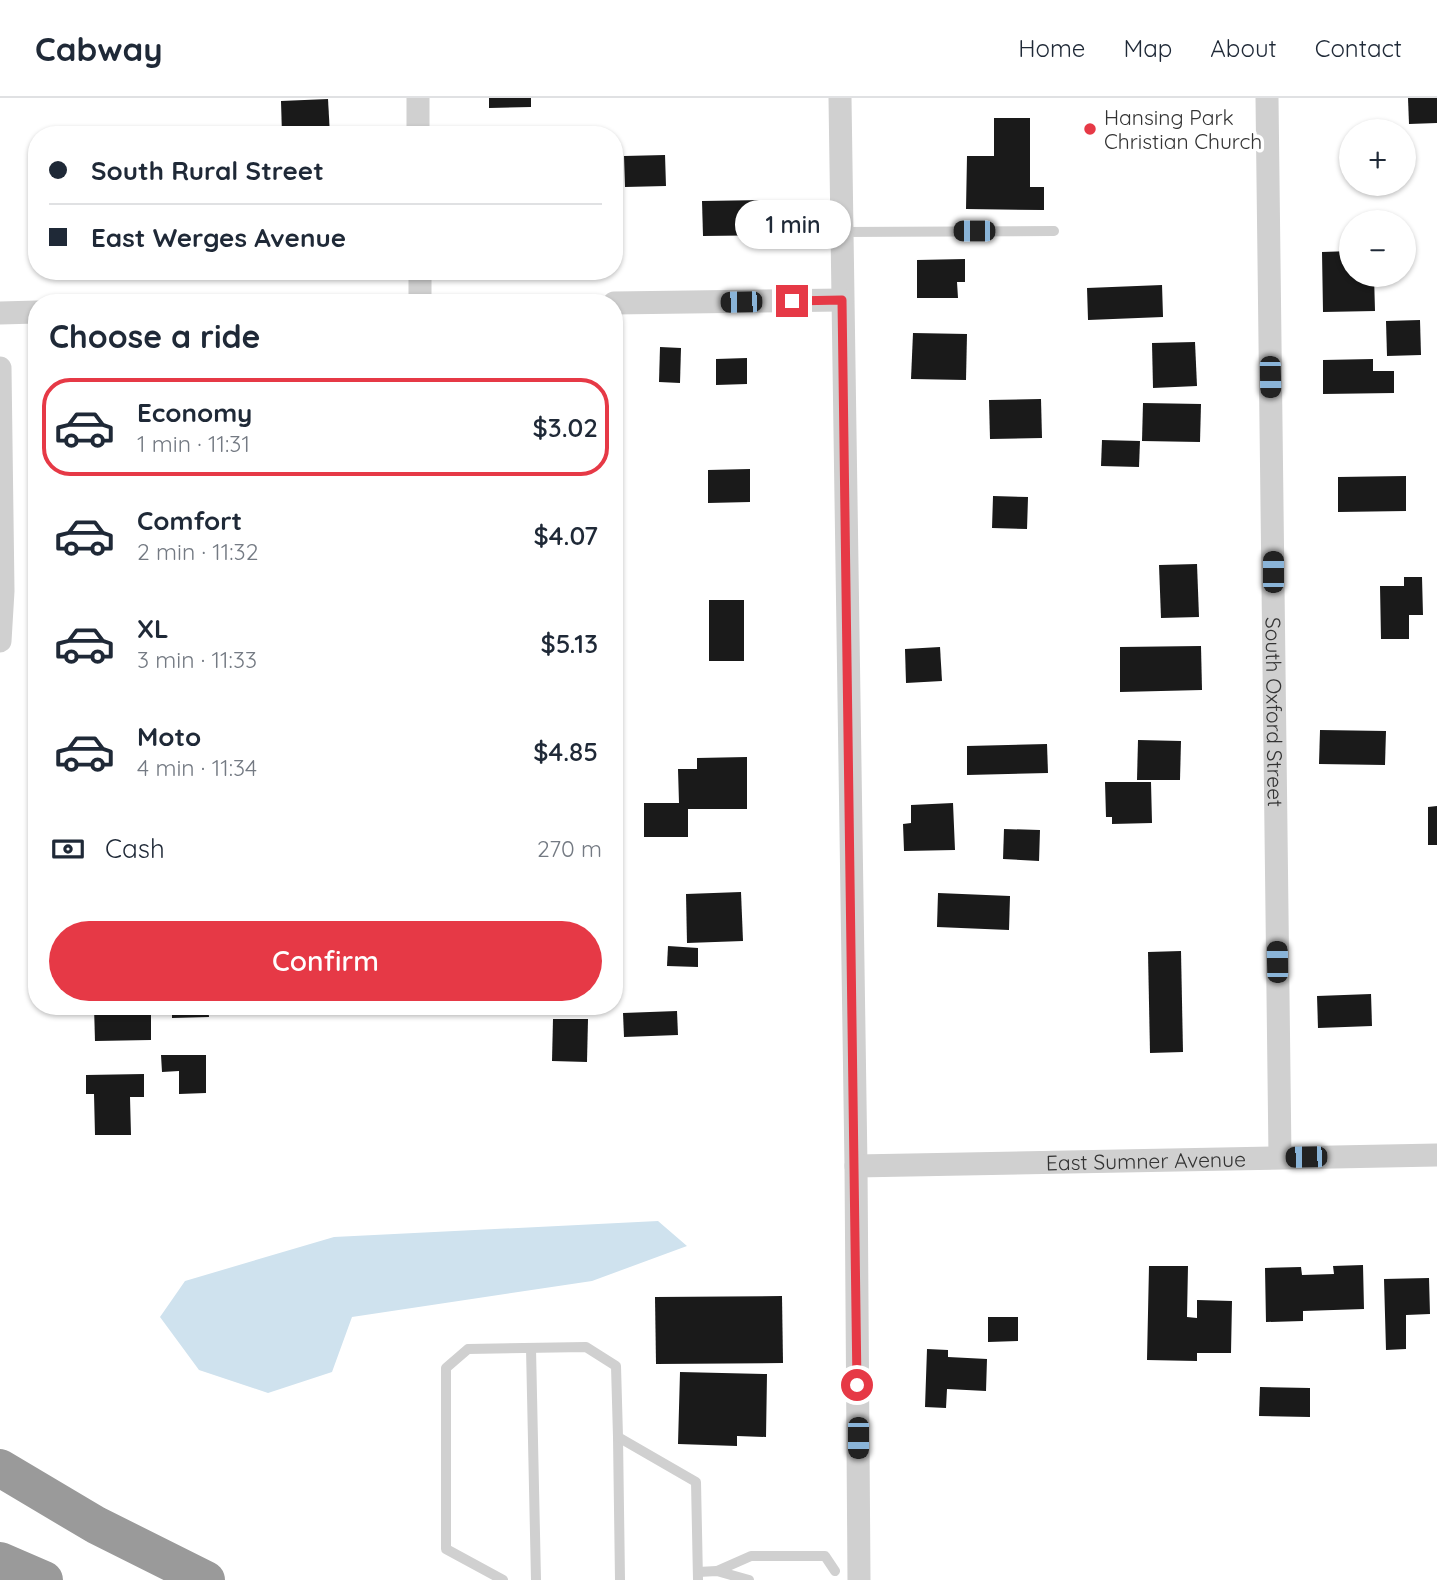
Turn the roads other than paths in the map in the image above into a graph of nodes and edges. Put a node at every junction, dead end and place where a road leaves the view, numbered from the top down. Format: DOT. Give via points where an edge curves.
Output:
graph roads {
  1 [pos="418,98"];
  2 [pos="840,98"];
  3 [pos="1267,98"];
  4 [pos="418,126"];
  5 [pos="1054,231"];
  6 [pos="841,232"];
  7 [pos="842,300"];
  8 [pos="623,303"];
  9 [pos="28,312"];
  10 [pos="0,313"];
  11 [pos="0,368"];
  12 [pos="0,641"];
  13 [pos="1437,1155"];
  14 [pos="1280,1157"];
  15 [pos="856,1166"];
  16 [pos="531,1348"];
  17 [pos="618,1437"];
  18 [pos="0,1468"];
  19 [pos="0,1561"];
  20 [pos="717,1571"];
  21 [pos="698,1576"];
  22 [pos="831,1576"];
  23 [pos="859,1576"];
  24 [pos="44,1580"];
  25 [pos="206,1580"];
  26 [pos="503,1580"];
  27 [pos="536,1580"];
  28 [pos="620,1580"];
  29 [pos="749,1580"];
  1 -- 4 [label="street"];
  2 -- 6 [label="street"];
  3 -- 14 [label="street, South Oxford Street"];
  5 -- 6 [label="lane"];
  6 -- 7 [label="street"];
  7 -- 8 [label="street"];
  7 -- 15 [label="street"];
  9 -- 10 [label="street"];
  11 -- 12 [label="street"];
  13 -- 14 [label="street, East Sumner Avenue"];
  14 -- 15 [label="street, East Sumner Avenue"];
  15 -- 23 [label="street"];
  16 -- 17 [label="lane" via="586,1347 616,1366"];
  16 -- 26 [label="lane" via="468,1349 446,1368 446,1549"];
  16 -- 27 [label="lane"];
  17 -- 21 [label="lane" via="696,1482"];
  17 -- 28 [label="lane"];
  18 -- 25 [label="highway" via="96,1525"];
  19 -- 24 [label="highway"];
  20 -- 21 [label="lane"];
  20 -- 22 [label="lane" via="751,1556 825,1556"];
  20 -- 29 [label="lane"];
  22 -- 23 [label="lane"];
}
